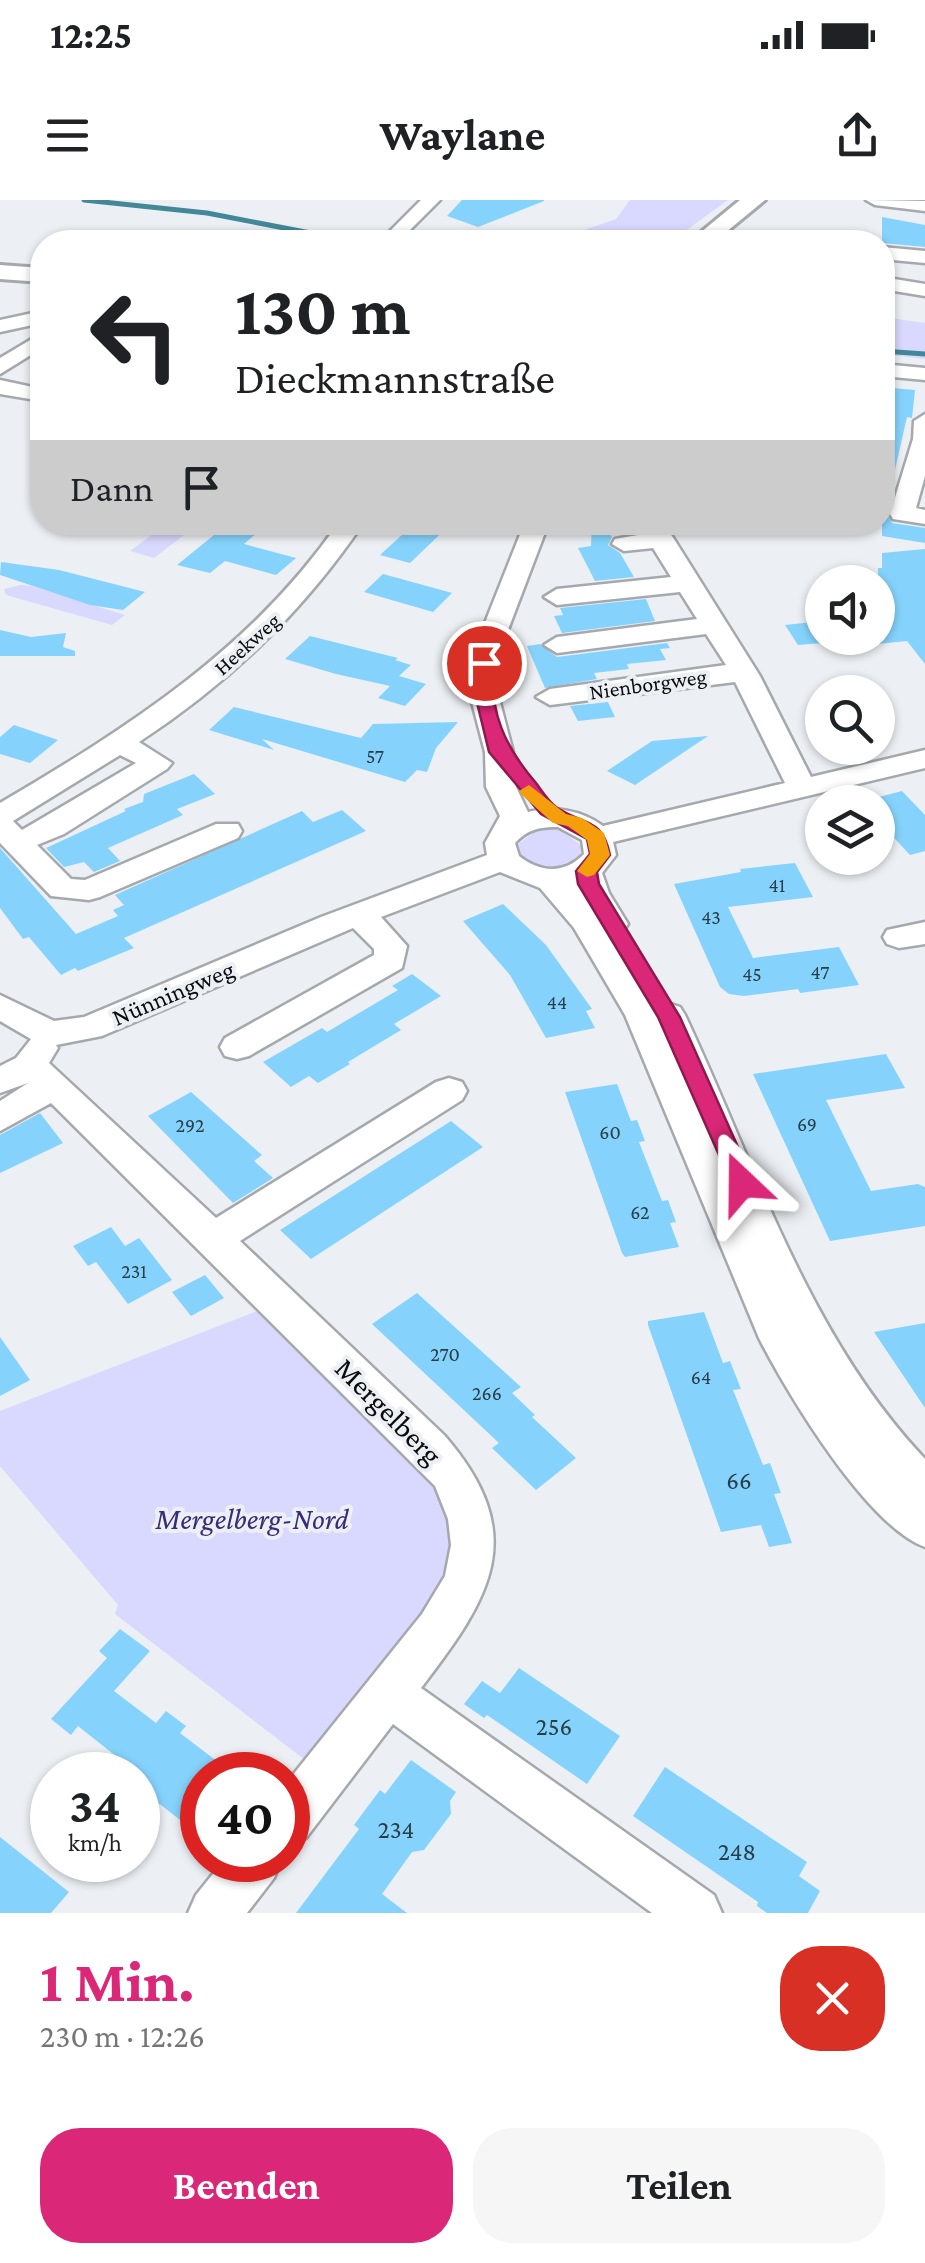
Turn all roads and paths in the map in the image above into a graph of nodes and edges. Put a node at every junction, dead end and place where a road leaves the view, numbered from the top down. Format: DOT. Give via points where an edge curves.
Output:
graph roads {
  1 [pos="431,200"];
  2 [pos="754,200"];
  3 [pos="874,200"];
  4 [pos="925,206"];
  5 [pos="400,230"];
  6 [pos="715,230"];
  7 [pos="895,255"];
  8 [pos="925,258"];
  9 [pos="0,272"];
  10 [pos="30,274"];
  11 [pos="895,284"];
  12 [pos="925,290"];
  13 [pos="30,320"];
  14 [pos="0,326"];
  15 [pos="30,347"];
  16 [pos="0,368"];
  17 [pos="895,371"];
  18 [pos="925,374"];
  19 [pos="0,387"];
  20 [pos="30,393"];
  21 [pos="925,421"];
  22 [pos="921,461"];
  23 [pos="925,516"];
  24 [pos="345,535"];
  25 [pos="532,535"];
  26 [pos="646,535"];
  27 [pos="659,535"];
  28 [pos="624,544"];
  29 [pos="689,583"];
  30 [pos="557,596"];
  31 [pos="714,625"];
  32 [pos="557,645"];
  33 [pos="746,676"];
  34 [pos="550,697"];
  35 [pos="499,752"];
  36 [pos="920,767"];
  37 [pos="802,788"];
  38 [pos="560,818"];
  39 [pos="6,828"];
  40 [pos="512,828"];
  41 [pos="227,831"];
  42 [pos="504,860"];
  43 [pos="577,862"];
  44 [pos="358,914"];
  45 [pos="0,1006"];
  46 [pos="49,1034"];
  47 [pos="237,1047"];
  48 [pos="27,1077"];
  49 [pos="448,1090"];
  50 [pos="0,1118"];
  51 [pos="214,1238"];
  52 [pos="925,1489"];
  53 [pos="925,1528"];
  54 [pos="388,1693"];
  55 [pos="310,1792"];
  56 [pos="239,1882"];
  57 [pos="214,1913"];
  58 [pos="696,1913"];
  1 -- 5 [label="street"];
  2 -- 6 [label="main road"];
  3 -- 4 [label="street"];
  7 -- 8 [label="street"];
  9 -- 10 [label="main road"];
  11 -- 12 [label="street"];
  13 -- 14 [label="street"];
  15 -- 16 [label="street"];
  17 -- 18 [label="street"];
  19 -- 20 [label="street"];
  21 -- 22 [label="street"];
  22 -- 23 [label="street" via="902,514"];
  24 -- 39 [label="street, Heekweg" via="282,613 121,744 156,763 52,828"];
  25 -- 35 [label="street" via="484,663 482,686"];
  26 -- 28 [label="street, Nienborgweg"];
  27 -- 29 [label="street, Nienborgweg"];
  29 -- 30 [label="street"];
  29 -- 31 [label="street, Nienborgweg"];
  31 -- 32 [label="street, Nienborgweg"];
  31 -- 33 [label="street, Nienborgweg"];
  33 -- 34 [label="street, Nienborgweg"];
  33 -- 37 [label="street, Nienborgweg"];
  35 -- 38 [label="street" via="531,794"];
  35 -- 40 [label="street"];
  36 -- 37 [label="street"];
  37 -- 43 [label="street"];
  38 -- 40 [label="street"];
  38 -- 43 [label="street" via="575,822"];
  39 -- 41 [label="street, Heekweg" via="62,889 89,890"];
  40 -- 42 [label="street" via="500,843"];
  42 -- 43 [label="street" via="522,874"];
  42 -- 44 [label="street, Nünningweg"];
  43 -- 52 [label="street" via="682,1045 817,1352 869,1428"];
  43 -- 53 [label="street" via="587,922 642,1015 779,1338 843,1439"];
  44 -- 46 [label="street, Nünningweg" via="115,1019"];
  44 -- 47 [label="street" via="392,946 390,960"];
  45 -- 46 [label="street"];
  46 -- 48 [label="street"];
  48 -- 50 [label="street"];
  48 -- 51 [label="street, Mergelberg"];
  49 -- 51 [label="street"];
  51 -- 54 [label="street, Mergelberg" via="429,1448 462,1496 473,1545 467,1581"];
  54 -- 55 [label="street, Mergelberg"];
  54 -- 58 [label="street"];
  56 -- 57 [label="street"];
}
